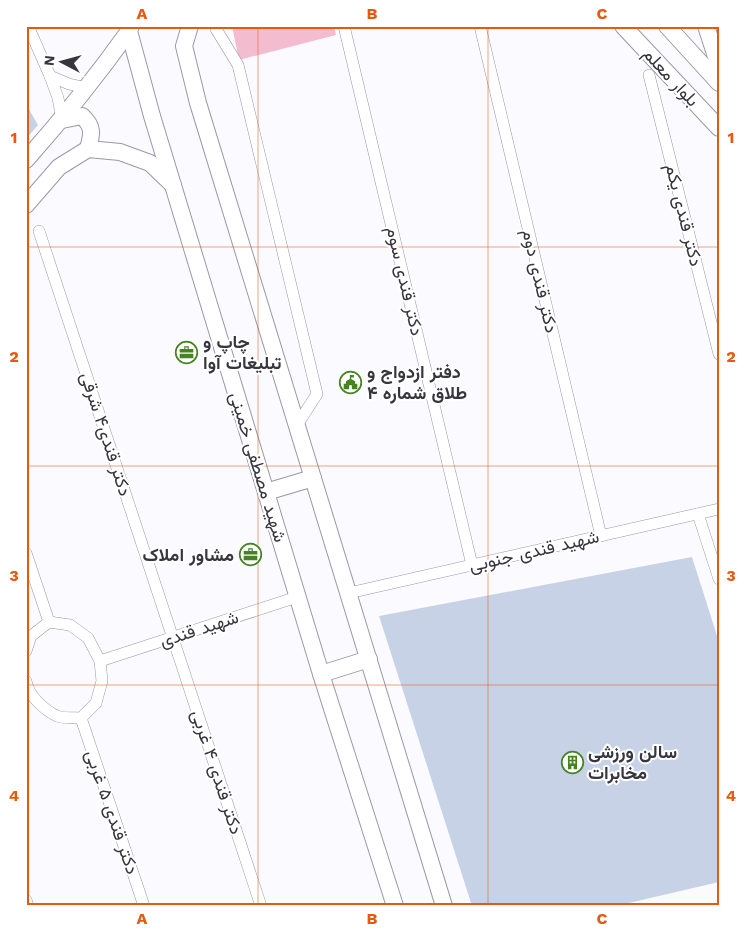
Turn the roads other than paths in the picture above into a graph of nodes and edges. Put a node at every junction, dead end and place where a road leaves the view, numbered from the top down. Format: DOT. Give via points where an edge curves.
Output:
graph roads {
  1 [pos="28,26"];
  2 [pos="190,26"];
  3 [pos="344,26"];
  4 [pos="480,26"];
  5 [pos="623,26"];
  6 [pos="667,26"];
  7 [pos="706,26"];
  8 [pos="129,28"];
  9 [pos="216,29"];
  10 [pos="719,66"];
  11 [pos="649,75"];
  12 [pos="50,76"];
  13 [pos="719,83"];
  14 [pos="87,88"];
  15 [pos="62,120"];
  16 [pos="719,128"];
  17 [pos="88,149"];
  18 [pos="26,160"];
  19 [pos="173,185"];
  20 [pos="26,205"];
  21 [pos="39,231"];
  22 [pos="719,354"];
  23 [pos="297,425"];
  24 [pos="314,478"];
  25 [pos="266,492"];
  26 [pos="719,509"];
  27 [pos="698,514"];
  28 [pos="601,536"];
  29 [pos="26,553"];
  30 [pos="472,565"];
  31 [pos="719,579"];
  32 [pos="349,593"];
  33 [pos="298,597"];
  34 [pos="49,622"];
  35 [pos="173,638"];
  36 [pos="26,651"];
  37 [pos="370,659"];
  38 [pos="100,661"];
  39 [pos="321,674"];
  40 [pos="26,681"];
  41 [pos="26,685"];
  42 [pos="81,718"];
  43 [pos="26,900"];
  44 [pos="28,906"];
  45 [pos="144,906"];
  46 [pos="261,906"];
  47 [pos="395,906"];
  48 [pos="444,906"];
  1 -- 12 [label="street"];
  2 -- 23 [label="main road" via="184,46 198,104"];
  3 -- 30 [label="street, دکتر قندی سوم"];
  4 -- 28 [label="street, دکتر قندی دوم"];
  5 -- 16 [label="main road, بلوار معلم"];
  6 -- 13 [label="main road, بلوار معلم"];
  7 -- 10 [label="main road"];
  8 -- 14 [label="main road"];
  8 -- 19 [label="main road, شهید مصطفی خمینی"];
  9 -- 23 [label="street" via="238,64 317,394"];
  11 -- 22 [label="street, دکتر قندی یکم"];
  12 -- 14 [label="street"];
  12 -- 15 [label="street"];
  14 -- 15 [label="main road"];
  15 -- 17 [label="main road" via="82,116 89,123 92,136"];
  15 -- 18 [label="main road"];
  17 -- 19 [label="main road" via="120,152 150,163"];
  17 -- 20 [label="main road" via="59,167"];
  19 -- 25 [label="main road, شهید مصطفی خمینی"];
  21 -- 35 [label="street, دکتر قندی۴ شرقی"];
  23 -- 24 [label="main road"];
  24 -- 25 [label="main road"];
  24 -- 32 [label="main road"];
  25 -- 33 [label="main road, شهید مصطفی خمینی"];
  26 -- 27 [label="street, شهید قندی جنوبی"];
  27 -- 28 [label="street, شهید قندی جنوبی"];
  27 -- 31 [label="street"];
  28 -- 30 [label="street, شهید قندی جنوبی"];
  29 -- 34 [label="street"];
  30 -- 32 [label="street, شهید قندی جنوبی"];
  32 -- 37 [label="main road"];
  33 -- 35 [label="street, شهید قندی"];
  33 -- 39 [label="main road, شهید مصطفی خمینی"];
  34 -- 36 [label="street" via="31,636"];
  34 -- 38 [label="street" via="70,624 88,638"];
  35 -- 38 [label="street, شهید قندی"];
  35 -- 46 [label="street, دکتر قندی ۴ غربی"];
  37 -- 39 [label="main road"];
  37 -- 48 [label="main road"];
  38 -- 42 [label="street" via="102,681 96,703"];
  39 -- 47 [label="main road, شهید مصطفی خمینی"];
  40 -- 41 [label="street"];
  41 -- 42 [label="street" via="38,703 58,717"];
  42 -- 45 [label="street, دکتر قندی ۵ غربی"];
  43 -- 44 [label="street"];
}
